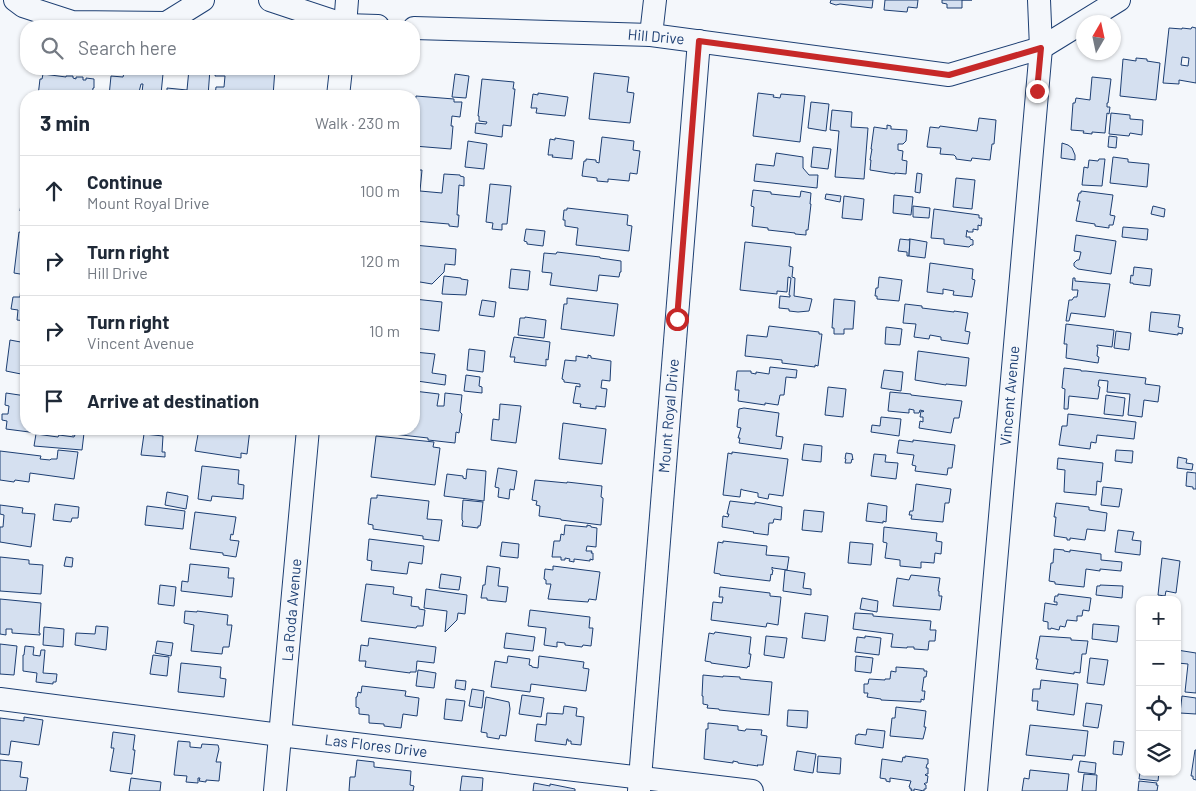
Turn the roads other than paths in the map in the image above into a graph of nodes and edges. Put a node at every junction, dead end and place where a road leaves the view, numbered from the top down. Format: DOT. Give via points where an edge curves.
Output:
graph roads {
  1 [pos="203,0"];
  2 [pos="270,0"];
  3 [pos="347,0"];
  4 [pos="655,0"];
  5 [pos="1039,0"];
  6 [pos="1119,0"];
  7 [pos="21,2"];
  8 [pos="67,20"];
  9 [pos="171,20"];
  10 [pos="328,20"];
  11 [pos="345,20"];
  12 [pos="420,28"];
  13 [pos="652,34"];
  14 [pos="699,41"];
  15 [pos="1041,48"];
  16 [pos="340,75"];
  17 [pos="339,90"];
  18 [pos="307,435"];
  19 [pos="0,699"];
  20 [pos="280,735"];
  21 [pos="640,784"];
  22 [pos="275,791"];
  23 [pos="752,791"];
  24 [pos="976,791"];
  1 -- 9 [label="street"];
  2 -- 10 [label="street"];
  3 -- 11 [label="street"];
  4 -- 13 [label="street"];
  5 -- 15 [label="street, Vincent Avenue"];
  6 -- 15 [label="street, Hill Drive"];
  7 -- 8 [label="street"];
  12 -- 13 [label="street, Hill Drive"];
  13 -- 14 [label="street, Hill Drive"];
  14 -- 15 [label="street, Hill Drive" via="949,75"];
  14 -- 21 [label="street, Mount Royal Drive"];
  15 -- 24 [label="street, Vincent Avenue"];
  16 -- 17 [label="street"];
  18 -- 20 [label="street, La Roda Avenue"];
  19 -- 20 [label="street, Las Flores Drive"];
  20 -- 21 [label="street, Las Flores Drive"];
  20 -- 22 [label="street, La Roda Avenue"];
  21 -- 23 [label="street, Las Flores Drive"];
}
